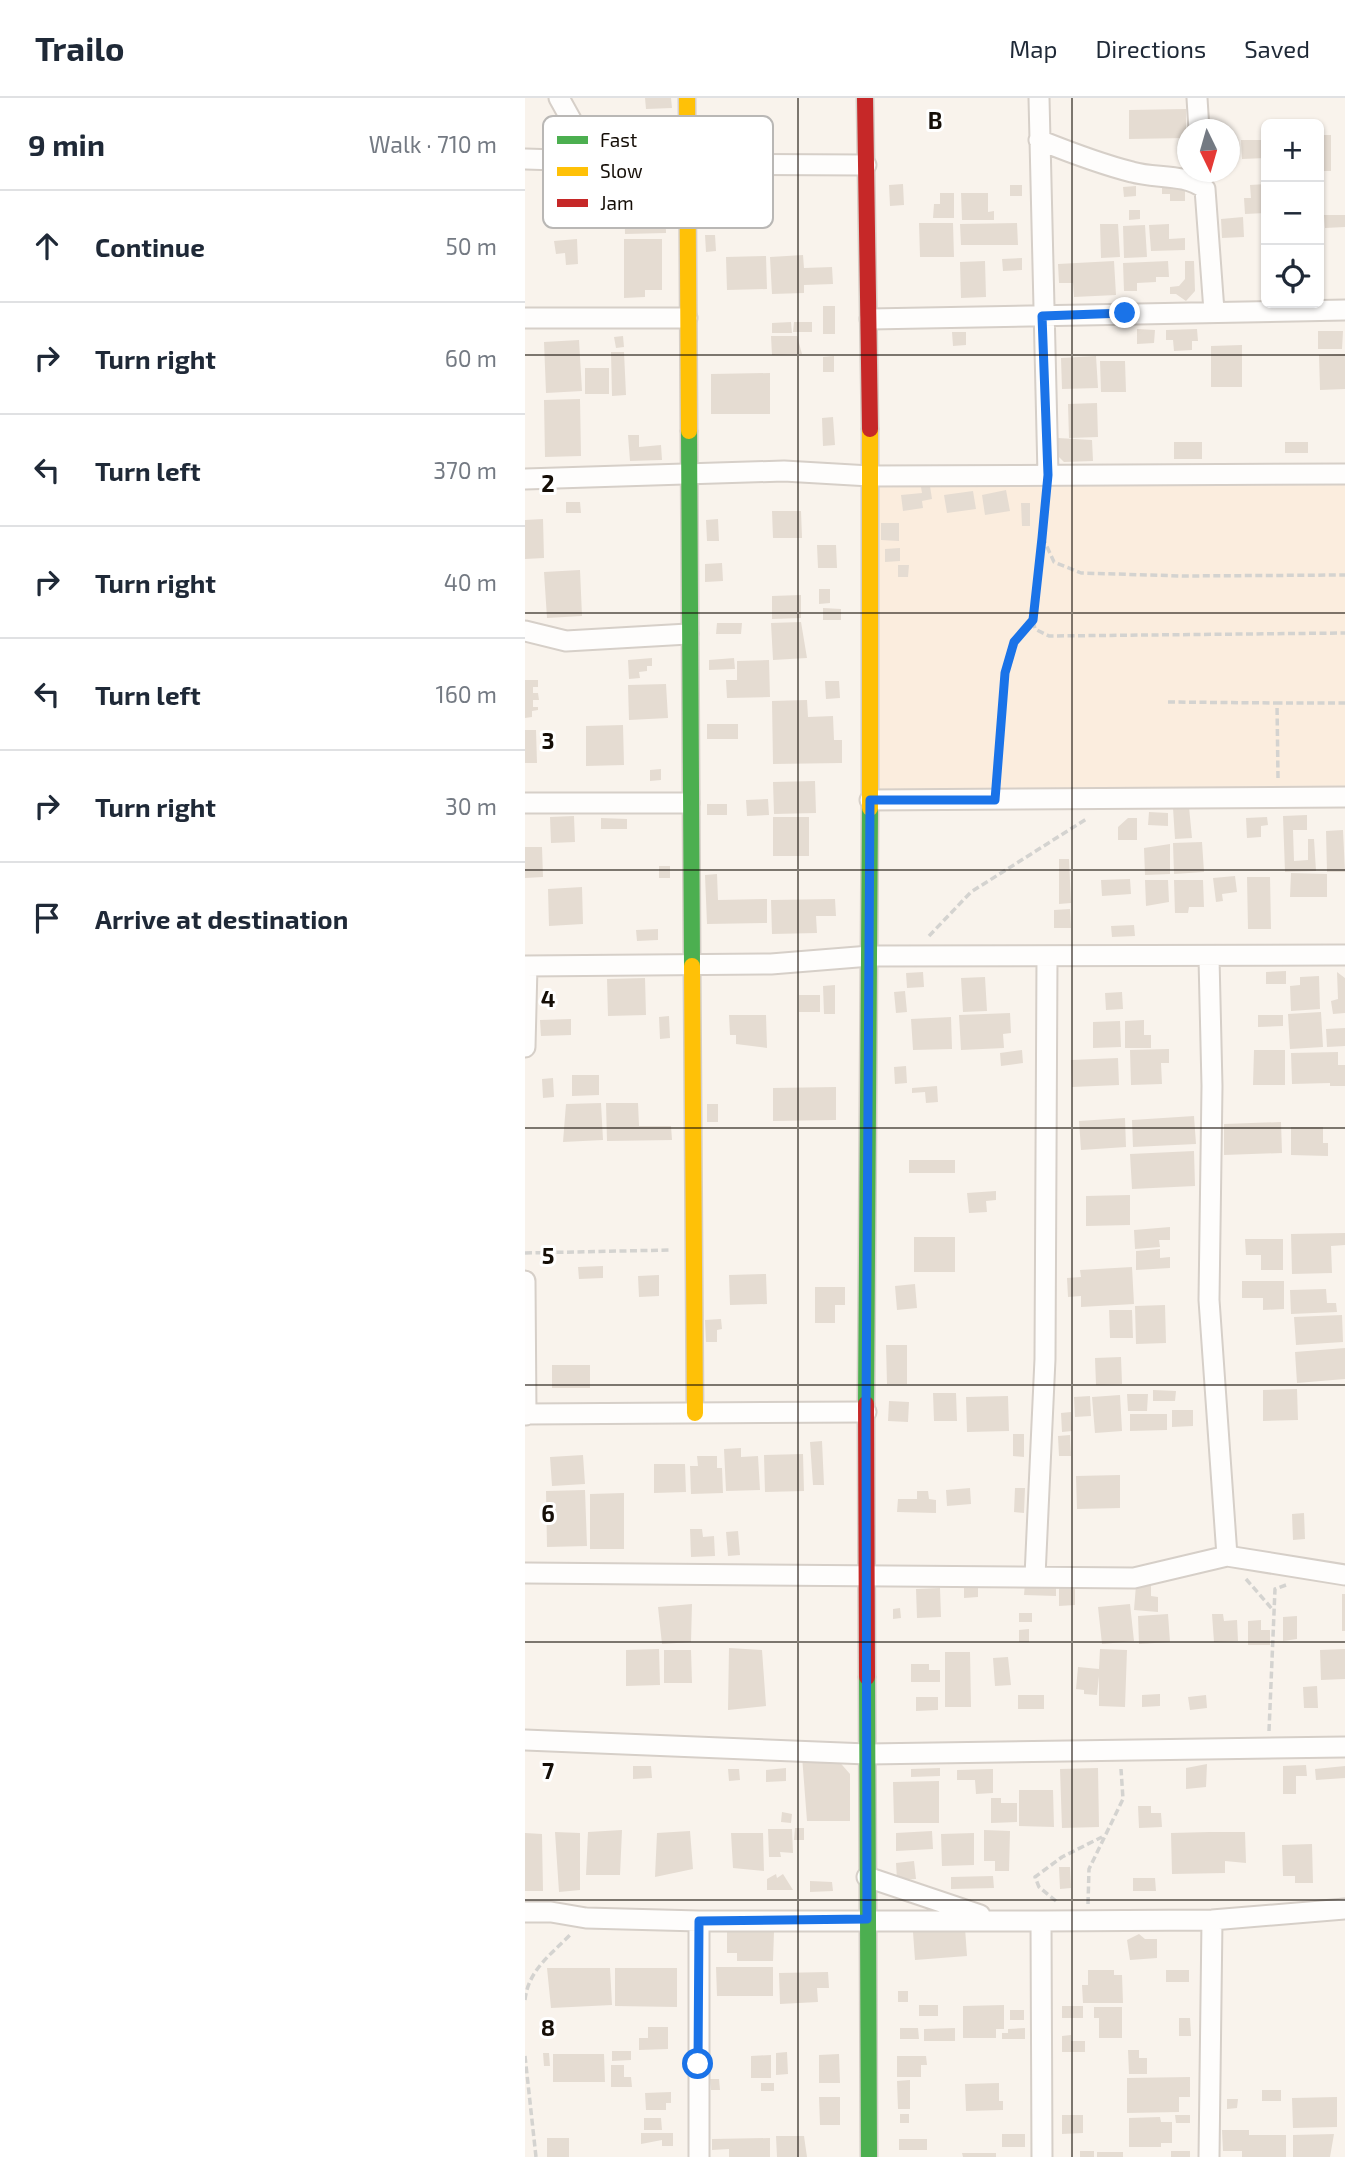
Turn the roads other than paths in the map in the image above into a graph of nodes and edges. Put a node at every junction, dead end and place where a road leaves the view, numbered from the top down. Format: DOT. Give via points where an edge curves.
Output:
graph roads {
  1 [pos="559,98"];
  2 [pos="687,98"];
  3 [pos="865,98"];
  4 [pos="1038,98"];
  5 [pos="1197,98"];
  6 [pos="569,116"];
  7 [pos="687,116"];
  8 [pos="1198,119"];
  9 [pos="1039,140"];
  10 [pos="525,159"];
  11 [pos="543,160"];
  12 [pos="773,164"];
  13 [pos="866,165"];
  14 [pos="1177,178"];
  15 [pos="1204,182"];
  16 [pos="687,228"];
  17 [pos="1345,310"];
  18 [pos="1214,311"];
  19 [pos="1042,316"];
  20 [pos="525,318"];
  21 [pos="687,318"];
  22 [pos="870,319"];
  23 [pos="691,472"];
  24 [pos="1345,474"];
  25 [pos="1048,475"];
  26 [pos="870,476"];
  27 [pos="525,479"];
  28 [pos="525,631"];
  29 [pos="688,634"];
  30 [pos="1345,797"];
  31 [pos="870,800"];
  32 [pos="525,803"];
  33 [pos="689,803"];
  34 [pos="1345,955"];
  35 [pos="870,956"];
  36 [pos="1047,958"];
  37 [pos="1209,958"];
  38 [pos="690,963"];
  39 [pos="526,966"];
  40 [pos="525,1047"];
  41 [pos="525,1281"];
  42 [pos="866,1412"];
  43 [pos="695,1413"];
  44 [pos="526,1415"];
  45 [pos="1227,1556"];
  46 [pos="525,1573"];
  47 [pos="1345,1575"];
  48 [pos="866,1576"];
  49 [pos="1035,1576"];
  50 [pos="525,1740"];
  51 [pos="1345,1747"];
  52 [pos="867,1754"];
  53 [pos="867,1877"];
  54 [pos="1345,1909"];
  55 [pos="525,1912"];
  56 [pos="867,1919"];
  57 [pos="994,1920"];
  58 [pos="1212,1920"];
  59 [pos="699,1921"];
  60 [pos="1041,1921"];
  61 [pos="699,2157"];
  62 [pos="869,2157"];
  63 [pos="1042,2157"];
  64 [pos="1209,2157"];
  1 -- 6 [label="street"];
  2 -- 7 [label="street"];
  3 -- 13 [label="street"];
  4 -- 9 [label="street"];
  5 -- 8 [label="street"];
  9 -- 14 [label="street" via="1109,166"];
  9 -- 19 [label="street"];
  10 -- 11 [label="street"];
  12 -- 13 [label="street"];
  13 -- 22 [label="street"];
  15 -- 18 [label="street"];
  16 -- 21 [label="street"];
  17 -- 18 [label="street"];
  18 -- 19 [label="street"];
  19 -- 22 [label="street"];
  19 -- 25 [label="street"];
  20 -- 21 [label="street"];
  21 -- 23 [label="street"];
  22 -- 26 [label="street"];
  23 -- 26 [label="street"];
  23 -- 27 [label="street"];
  23 -- 29 [label="street"];
  24 -- 25 [label="street"];
  25 -- 26 [label="street"];
  26 -- 31 [label="street"];
  28 -- 29 [label="street" via="566,641"];
  29 -- 33 [label="street"];
  30 -- 31 [label="street"];
  31 -- 35 [label="street"];
  32 -- 33 [label="street"];
  33 -- 38 [label="street"];
  34 -- 37 [label="street"];
  35 -- 36 [label="street"];
  35 -- 38 [label="street" via="771,964"];
  35 -- 42 [label="street"];
  36 -- 37 [label="street"];
  36 -- 49 [label="street" via="1045,1359"];
  37 -- 45 [label="street" via="1209,1300"];
  38 -- 39 [label="street"];
  38 -- 43 [label="street"];
  39 -- 40 [label="street"];
  41 -- 44 [label="street"];
  42 -- 43 [label="street"];
  42 -- 48 [label="street"];
  43 -- 44 [label="street"];
  45 -- 47 [label="street"];
  45 -- 49 [label="street" via="1134,1578"];
  46 -- 48 [label="street"];
  48 -- 49 [label="street"];
  48 -- 52 [label="street"];
  50 -- 52 [label="street"];
  51 -- 52 [label="street"];
  52 -- 53 [label="street"];
  53 -- 56 [label="street"];
  53 -- 57 [label="street"];
  54 -- 58 [label="street"];
  55 -- 59 [label="street"];
  56 -- 57 [label="street"];
  56 -- 59 [label="street"];
  56 -- 62 [label="street"];
  57 -- 60 [label="street"];
  58 -- 60 [label="street"];
  58 -- 64 [label="street"];
  59 -- 61 [label="street"];
  60 -- 63 [label="street"];
}
